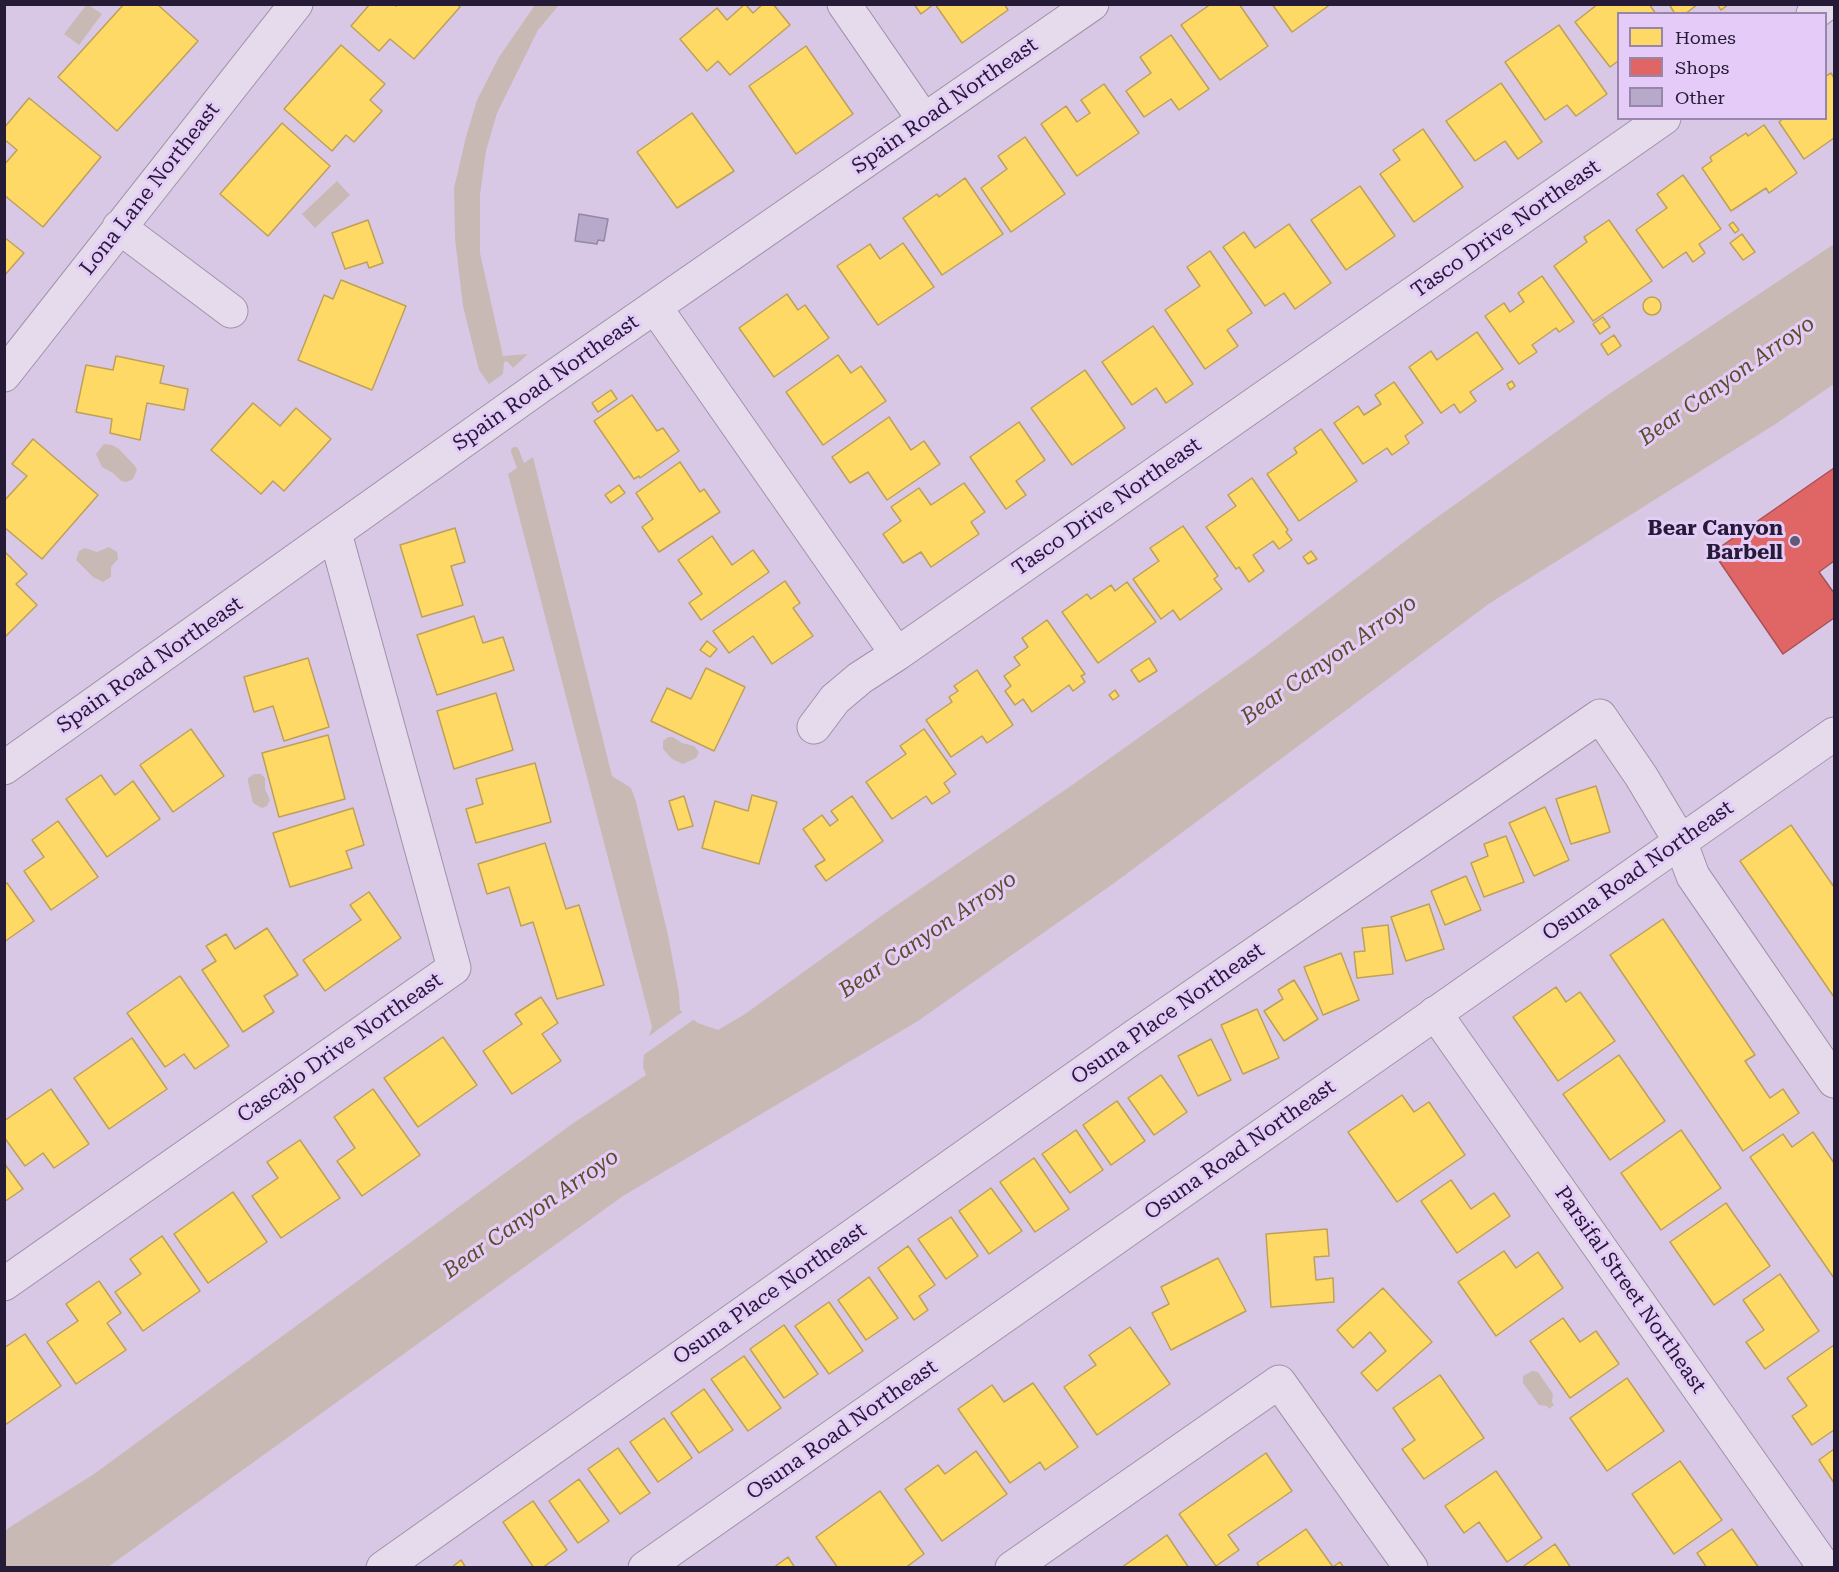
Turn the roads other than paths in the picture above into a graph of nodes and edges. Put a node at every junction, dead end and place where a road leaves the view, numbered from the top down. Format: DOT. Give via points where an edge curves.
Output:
graph roads {
  1 [pos="296,4"];
  2 [pos="844,4"];
  3 [pos="1092,4"];
  4 [pos="924,120"];
  5 [pos="1661,120"];
  6 [pos="119,227"];
  7 [pos="655,307"];
  8 [pos="231,311"];
  9 [pos="4,375"];
  10 [pos="335,533"];
  11 [pos="897,654"];
  12 [pos="814,727"];
  13 [pos="1834,734"];
  14 [pos="4,768"];
  15 [pos="1680,841"];
  16 [pos="1435,1013"];
  17 [pos="1834,1081"];
  18 [pos="4,1284"];
  19 [pos="383,1568"];
  20 [pos="645,1568"];
  21 [pos="1012,1568"];
  22 [pos="1411,1568"];
  23 [pos="1826,1568"];
  1 -- 6 [label="street, Lona Lane Northeast"];
  2 -- 4 [label="street"];
  3 -- 4 [label="street, Spain Road Northeast"];
  4 -- 7 [label="street, Spain Road Northeast"];
  5 -- 11 [label="street, Tasco Drive Northeast"];
  6 -- 8 [label="street"];
  6 -- 9 [label="street, Lona Lane Northeast"];
  7 -- 10 [label="street, Spain Road Northeast"];
  7 -- 11 [label="street"];
  10 -- 14 [label="street, Spain Road Northeast"];
  10 -- 18 [label="street, Cascajo Drive Northeast" via="454,968"];
  11 -- 12 [label="street, Tasco Drive Northeast" via="835,699"];
  13 -- 15 [label="street, Osuna Road Northeast"];
  15 -- 16 [label="street, Osuna Road Northeast"];
  15 -- 17 [label="street, Osuna Place Northeast" via="1692,876"];
  15 -- 19 [label="street, Osuna Place Northeast" via="1600,716 1135,1036"];
  16 -- 20 [label="street, Osuna Road Northeast"];
  16 -- 23 [label="street, Parsifal Street Northeast"];
  21 -- 22 [label="street" via="1280,1382"];
}
